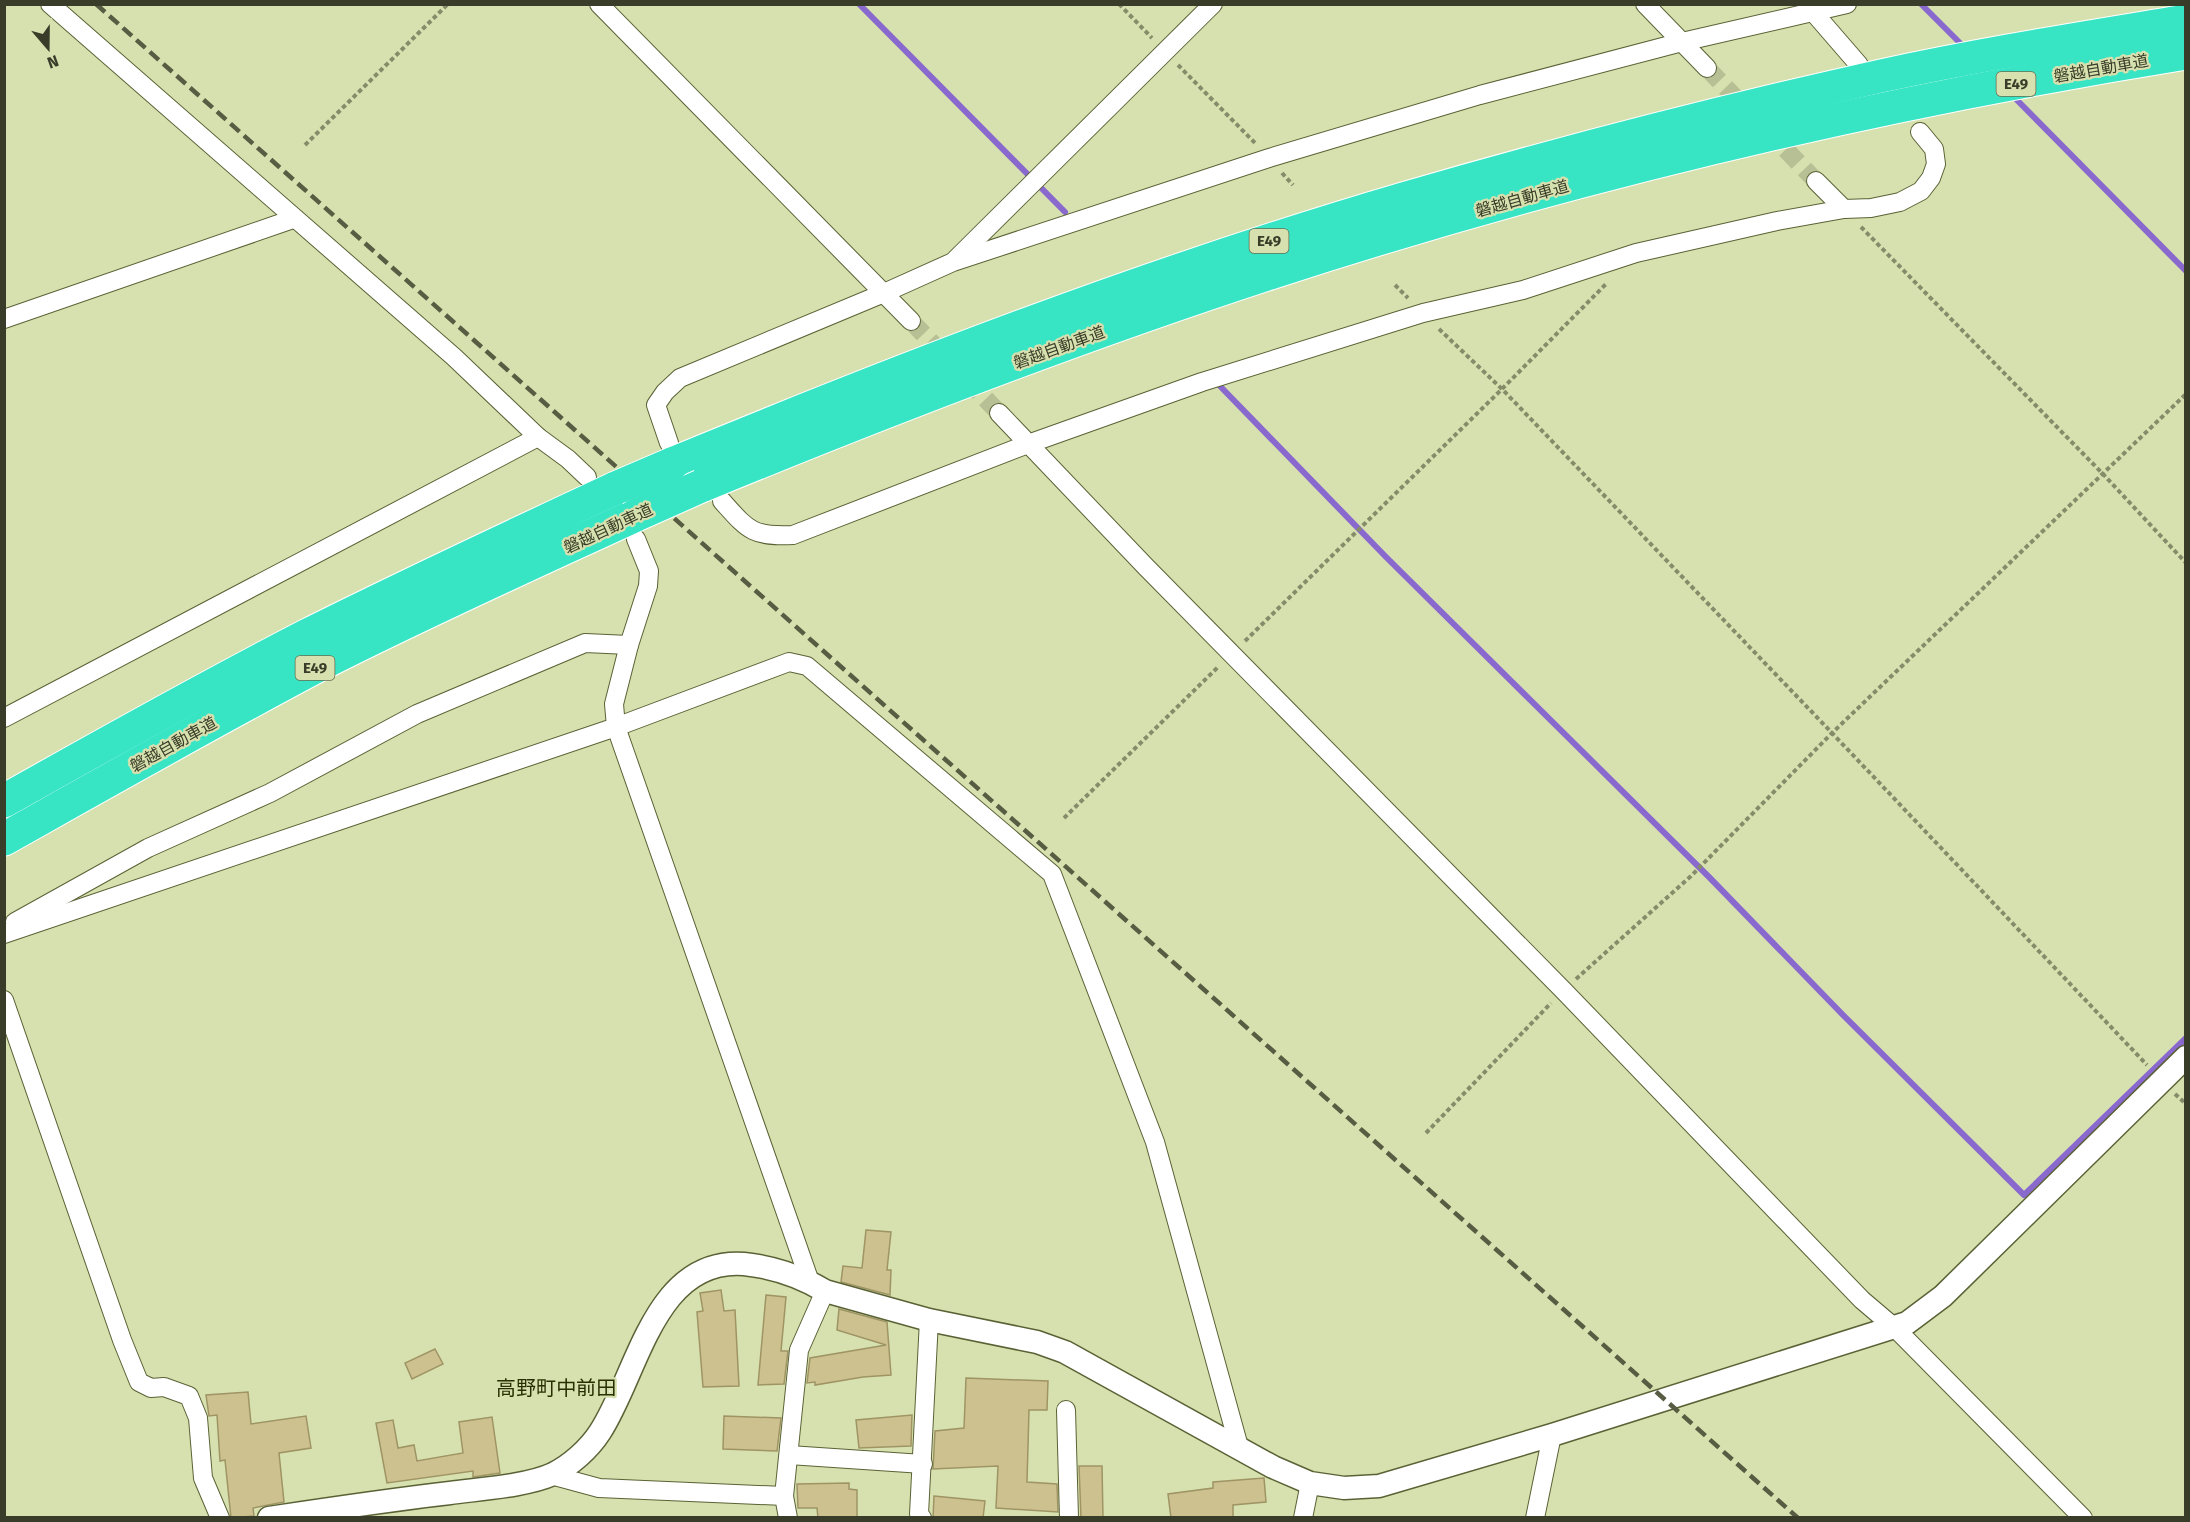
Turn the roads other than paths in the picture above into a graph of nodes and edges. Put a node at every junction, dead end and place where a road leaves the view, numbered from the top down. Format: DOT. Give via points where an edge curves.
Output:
graph roads {
  1 [pos="50,4"];
  2 [pos="599,4"];
  3 [pos="1213,4"];
  4 [pos="1645,4"];
  5 [pos="1847,4"];
  6 [pos="2176,4"];
  7 [pos="1814,13"];
  8 [pos="2186,21"];
  9 [pos="2098,28"];
  10 [pos="1682,42"];
  11 [pos="2186,53"];
  12 [pos="1707,68"];
  13 [pos="1872,70"];
  14 [pos="2126,72"];
  15 [pos="2186,72"];
  16 [pos="1914,118"];
  17 [pos="1816,181"];
  18 [pos="1844,209"];
  19 [pos="293,219"];
  20 [pos="953,262"];
  21 [pos="884,293"];
  22 [pos="4,319"];
  23 [pos="911,321"];
  24 [pos="999,413"];
  25 [pos="538,437"];
  26 [pos="1028,444"];
  27 [pos="670,454"];
  28 [pos="602,483"];
  29 [pos="712,494"];
  30 [pos="636,527"];
  31 [pos="629,645"];
  32 [pos="4,718"];
  33 [pos="616,727"];
  34 [pos="4,801"];
  35 [pos="4,839"];
  36 [pos="4,929"];
  37 [pos="4,934"];
  38 [pos="4,1000"];
  39 [pos="2186,1057"];
  40 [pos="817,1287"];
  41 [pos="928,1320"];
  42 [pos="1895,1328"];
  43 [pos="1066,1410"];
  44 [pos="1552,1435"];
  45 [pos="1239,1447"];
  46 [pos="789,1455"];
  47 [pos="923,1464"];
  48 [pos="551,1475"];
  49 [pos="1310,1483"];
  50 [pos="784,1496"];
  51 [pos="220,1518"];
  52 [pos="269,1518"];
  53 [pos="788,1518"];
  54 [pos="922,1518"];
  55 [pos="1069,1518"];
  56 [pos="1303,1518"];
  57 [pos="1535,1518"];
  58 [pos="2083,1518"];
  1 -- 19 [label="street"];
  2 -- 21 [label="street"];
  3 -- 20 [label="street"];
  4 -- 10 [label="street"];
  5 -- 7 [label="street"];
  6 -- 9 [label="highway"];
  7 -- 10 [label="street"];
  7 -- 13 [label="street"];
  8 -- 9 [label="highway, 磐越自動車道"];
  9 -- 13 [label="highway, 磐越自動車道 / E49" via="1947,64"];
  10 -- 12 [label="street"];
  10 -- 20 [label="street" via="1480,95 1269,158"];
  11 -- 14 [label="highway, 磐越自動車道 / E49"];
  13 -- 27 [label="highway, 磐越自動車道 / E49" via="1402,199 1259,244"];
  14 -- 15 [label="highway"];
  14 -- 16 [label="highway, 磐越自動車道 / E49"];
  16 -- 18 [label="street" via="1934,149 1936,164 1921,191 1900,202"];
  16 -- 29 [label="highway, 磐越自動車道 / E49" via="1726,144 1582,181 1282,270 1141,317 840,429"];
  17 -- 18 [label="street"];
  18 -- 26 [label="street" via="1636,253 1523,290 1423,313 1211,379"];
  19 -- 22 [label="street"];
  19 -- 25 [label="street" via="454,357"];
  20 -- 21 [label="street"];
  21 -- 23 [label="street"];
  21 -- 27 [label="street" via="680,378 656,405"];
  24 -- 26 [label="street"];
  25 -- 28 [label="street"];
  25 -- 32 [label="street"];
  26 -- 29 [label="street" via="793,535 769,536 746,528"];
  26 -- 42 [label="street" via="1863,1300"];
  27 -- 28 [label="highway, 磐越自動車道 / E49, bridge"];
  28 -- 34 [label="highway, 磐越自動車道 / E49" via="155,716"];
  29 -- 30 [label="highway, 磐越自動車道 / E49, bridge"];
  30 -- 31 [label="street" via="649,571"];
  30 -- 35 [label="highway, 磐越自動車道 / E49" via="442,605 320,665"];
  31 -- 33 [label="street" via="614,704"];
  31 -- 36 [label="street" via="585,643 417,714 270,794 148,848"];
  33 -- 37 [label="street"];
  33 -- 40 [label="street"];
  33 -- 45 [label="street" via="789,662 807,666 1053,874 1155,1142"];
  38 -- 51 [label="street" via="139,1382 189,1396 198,1418 203,1478"];
  39 -- 42 [label="street" via="1943,1296 1918,1317"];
  40 -- 41 [label="street"];
  40 -- 46 [label="street" via="799,1350"];
  40 -- 48 [label="street" via="781,1271 733,1263 705,1270 683,1283 660,1309 598,1434 570,1464"];
  41 -- 45 [label="street" via="1037,1342 1065,1352"];
  41 -- 47 [label="street"];
  42 -- 44 [label="street"];
  42 -- 58 [label="street"];
  43 -- 55 [label="street"];
  44 -- 49 [label="street" via="1379,1486 1344,1488"];
  44 -- 57 [label="street"];
  45 -- 49 [label="street"];
  46 -- 47 [label="street"];
  46 -- 50 [label="street"];
  47 -- 54 [label="street"];
  48 -- 50 [label="street" via="599,1488"];
  48 -- 52 [label="street" via="489,1488"];
  49 -- 56 [label="street"];
  50 -- 53 [label="street"];
}
